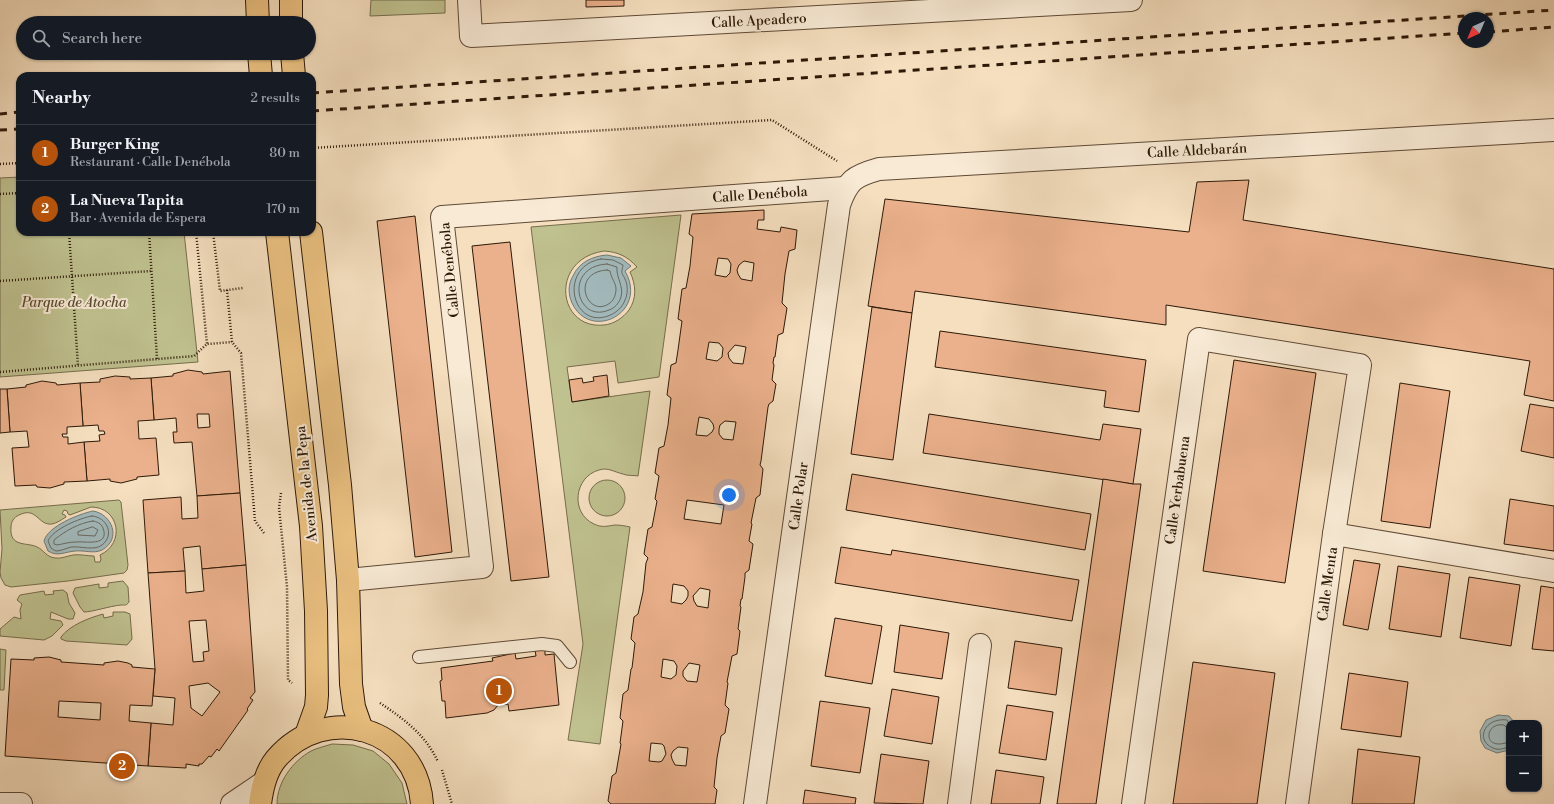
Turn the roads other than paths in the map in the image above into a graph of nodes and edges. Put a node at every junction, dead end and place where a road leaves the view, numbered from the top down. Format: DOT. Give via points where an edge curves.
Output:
graph roads {
  1 [pos="257,0"];
  2 [pos="291,0"];
  3 [pos="469,0"];
  4 [pos="1131,0"];
  5 [pos="258,16"];
  6 [pos="291,16"];
  7 [pos="260,60"];
  8 [pos="293,60"];
  9 [pos="261,72"];
  10 [pos="294,72"];
  11 [pos="1554,130"];
  12 [pos="853,181"];
  13 [pos="278,236"];
  14 [pos="311,236"];
  15 [pos="1360,365"];
  16 [pos="1334,534"];
  17 [pos="1554,571"];
  18 [pos="348,580"];
  19 [pos="980,645"];
  20 [pos="420,657"];
  21 [pos="570,662"];
  22 [pos="362,730"];
  23 [pos="306,735"];
  24 [pos="263,782"];
  25 [pos="232,804"];
  26 [pos="260,804"];
  27 [pos="422,804"];
  28 [pos="755,804"];
  29 [pos="959,804"];
  30 [pos="1133,804"];
  31 [pos="1298,804"];
  1 -- 5 [label="main road"];
  2 -- 6 [label="main road"];
  3 -- 4 [label="street, Calle Apeadero" via="471,36"];
  7 -- 9 [label="main road"];
  8 -- 10 [label="main road"];
  11 -- 12 [label="street, Calle Aldebarán" via="879,169"];
  12 -- 18 [label="street, Calle Denébola" via="442,217 482,567"];
  12 -- 28 [label="street, Calle Polar" via="839,205"];
  13 -- 23 [label="main road, Avenida de la Pepa" via="311,526 316,604 318,690 316,708"];
  14 -- 18 [label="main road" via="340,485"];
  15 -- 16 [label="street, Calle Menta"];
  15 -- 30 [label="street, Calle Yerbabuena" via="1199,339"];
  16 -- 17 [label="street"];
  16 -- 31 [label="street, Calle Menta"];
  18 -- 22 [label="main road" via="351,684 354,707"];
  19 -- 29 [label="street"];
  20 -- 21 [label="lane" via="542,644 557,646"];
  22 -- 23 [label="main road" via="344,726 317,730"];
  22 -- 27 [label="main road" via="369,731 392,744 410,764 421,789"];
  23 -- 24 [label="main road" via="294,741 275,759"];
  24 -- 25 [label="street"];
  24 -- 26 [label="main road"];
}
